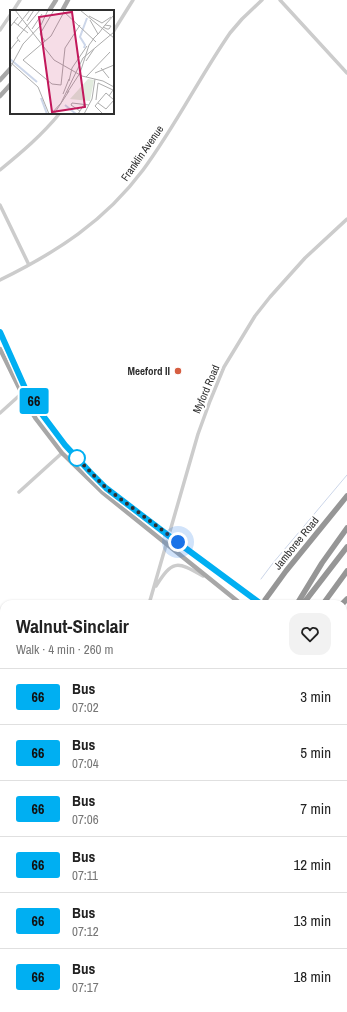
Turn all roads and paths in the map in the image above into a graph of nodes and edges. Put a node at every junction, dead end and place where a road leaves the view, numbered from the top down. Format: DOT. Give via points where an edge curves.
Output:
graph roads {
  1 [pos="20,0"];
  2 [pos="56,0"];
  3 [pos="68,0"];
  4 [pos="133,0"];
  5 [pos="262,0"];
  6 [pos="280,0"];
  7 [pos="14,10"];
  8 [pos="50,10"];
  9 [pos="63,10"];
  10 [pos="10,15"];
  11 [pos="0,30"];
  12 [pos="114,30"];
  13 [pos="10,69"];
  14 [pos="347,73"];
  15 [pos="0,80"];
  16 [pos="10,85"];
  17 [pos="0,96"];
  18 [pos="59,114"];
  19 [pos="0,170"];
  20 [pos="0,205"];
  21 [pos="347,219"];
  22 [pos="28,265"];
  23 [pos="0,280"];
  24 [pos="0,333"];
  25 [pos="0,349"];
  26 [pos="21,394"];
  27 [pos="0,413"];
  28 [pos="62,453"];
  29 [pos="19,492"];
  30 [pos="347,496"];
  31 [pos="347,528"];
  32 [pos="169,536"];
  33 [pos="166,543"];
  34 [pos="347,547"];
  35 [pos="347,571"];
  36 [pos="217,584"];
  37 [pos="154,589"];
  38 [pos="150,600"];
  39 [pos="236,600"];
  40 [pos="257,600"];
  41 [pos="265,600"];
  42 [pos="299,600"];
  43 [pos="305,600"];
  44 [pos="326,600"];
  1 -- 7 [label="street"];
  2 -- 8 [label="main road"];
  3 -- 9 [label="main road"];
  4 -- 12 [label="street"];
  5 -- 22 [label="street, Franklin Avenue" via="228,36 146,166 126,190 74,238"];
  6 -- 14 [label="street"];
  10 -- 11 [label="street"];
  13 -- 15 [label="main road"];
  16 -- 17 [label="main road"];
  18 -- 19 [label="street" via="29,147"];
  20 -- 22 [label="street"];
  21 -- 32 [label="street, Myford Road" via="304,258 270,297 255,316 224,367 198,434"];
  22 -- 23 [label="street, Franklin Avenue"];
  24 -- 32 [label="main road" via="25,388 65,445 106,488"];
  25 -- 26 [label="main road"];
  26 -- 27 [label="street"];
  26 -- 28 [label="main road"];
  28 -- 29 [label="street"];
  28 -- 33 [label="main road" via="102,492"];
  30 -- 41 [label="highway, Jamboree Road"];
  31 -- 42 [label="highway"];
  32 -- 33 [label="street, Myford Road"];
  32 -- 40 [label="main road"];
  33 -- 36 [label="main road"];
  33 -- 37 [label="street, Myford Road"];
  34 -- 43 [label="highway"];
  35 -- 44 [label="highway"];
  36 -- 37 [label="street" via="194,570 175,565 168,569"];
  36 -- 39 [label="main road"];
  37 -- 38 [label="street, Myford Road"];
}
